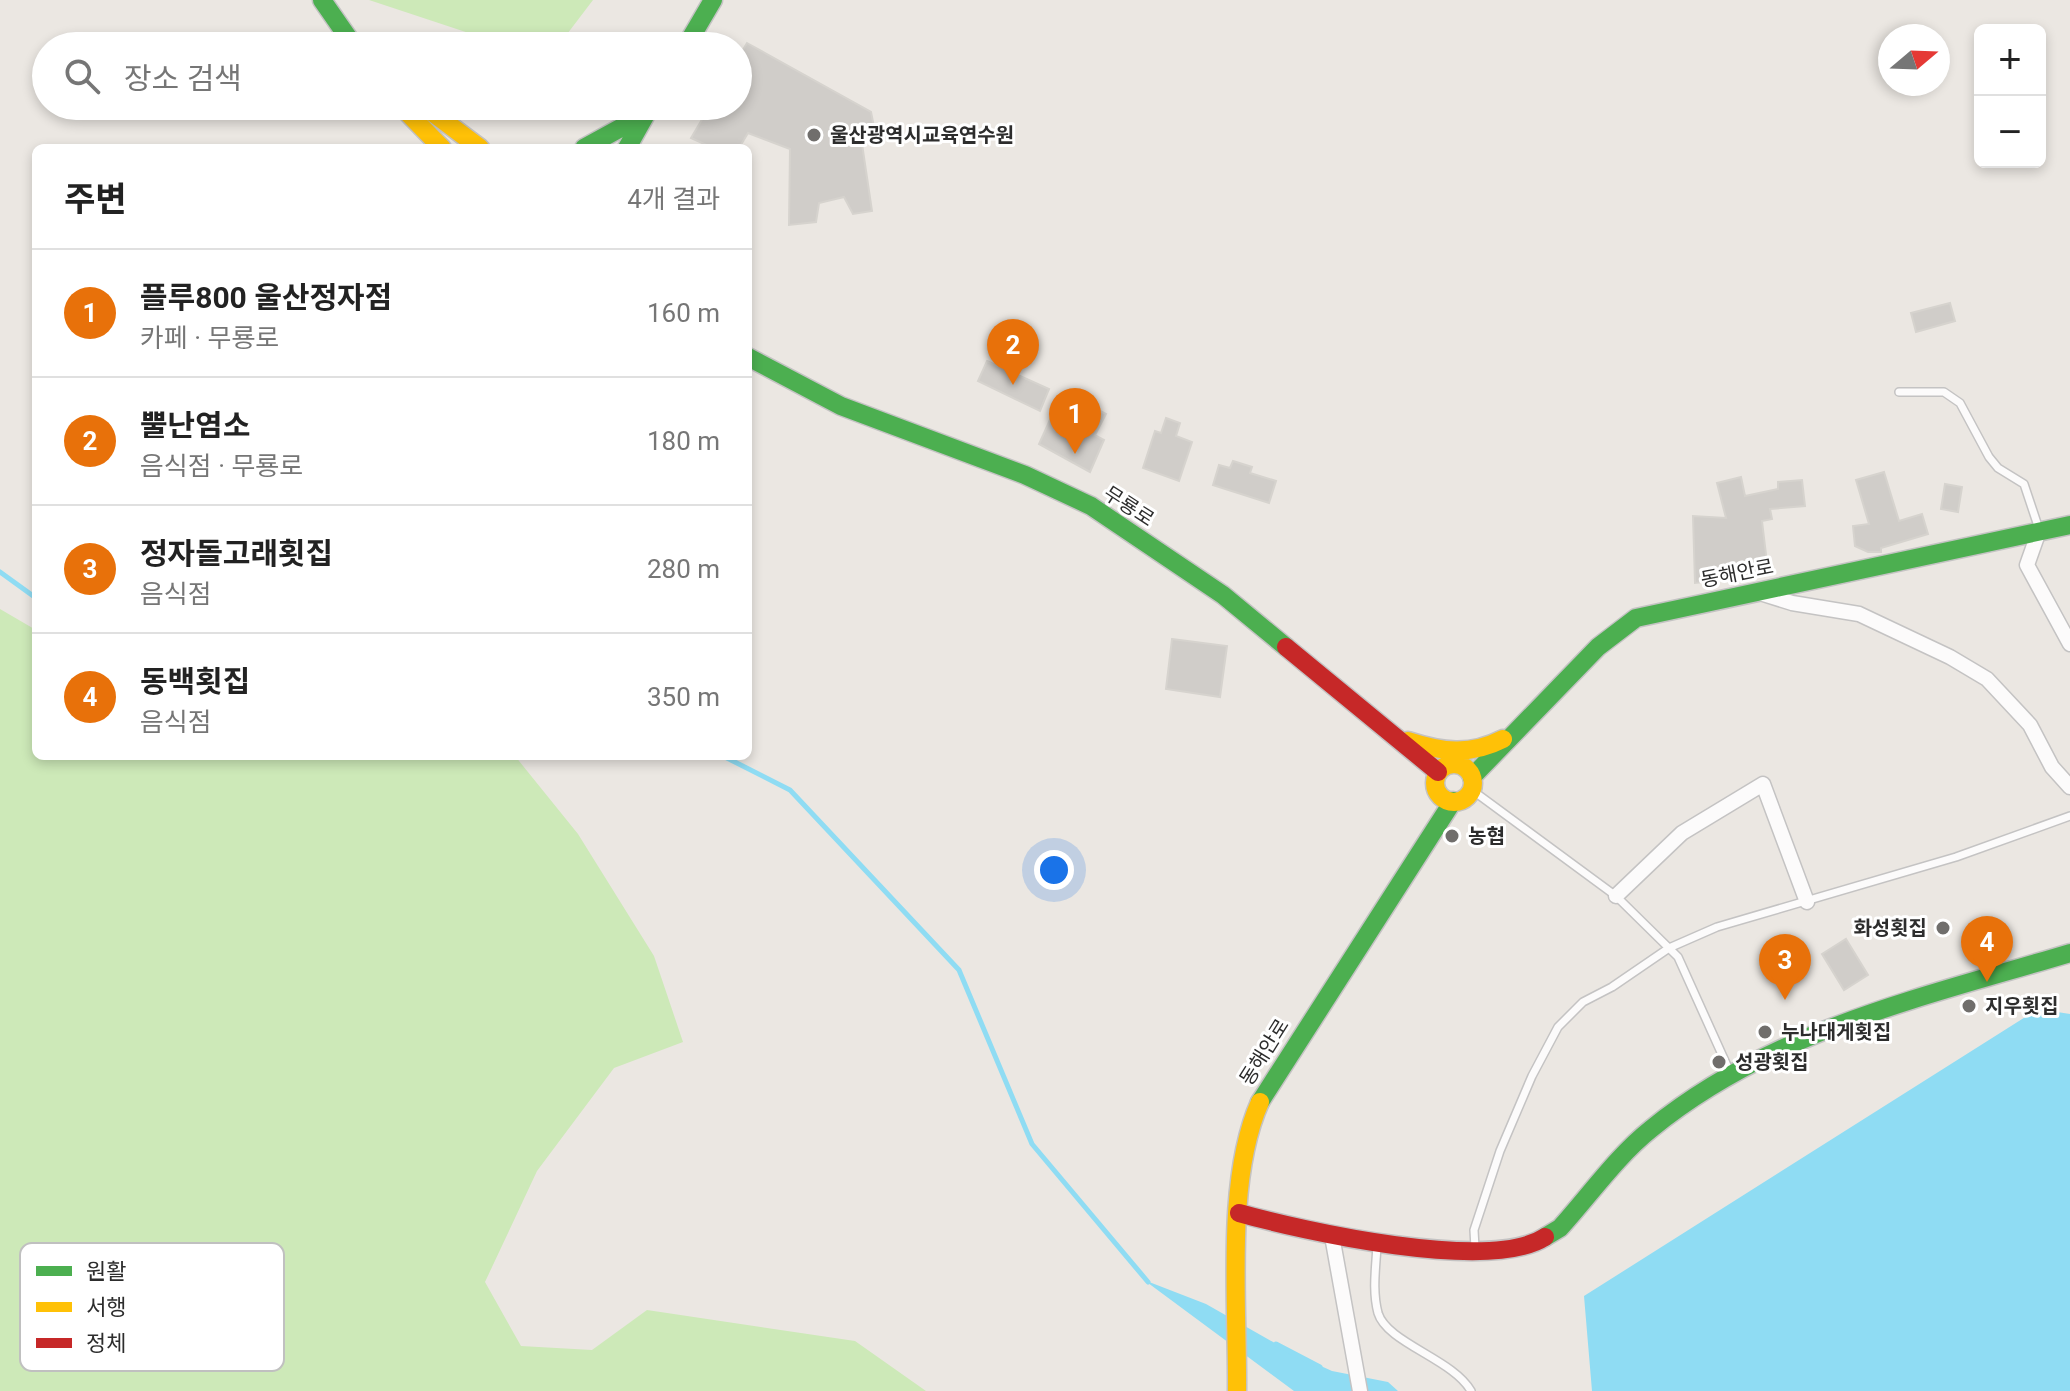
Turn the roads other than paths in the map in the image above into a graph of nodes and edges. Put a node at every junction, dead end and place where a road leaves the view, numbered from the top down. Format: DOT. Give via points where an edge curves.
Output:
graph roads {
  1 [pos="322,0"];
  2 [pos="713,0"];
  3 [pos="344,32"];
  4 [pos="694,32"];
  5 [pos="415,120"];
  6 [pos="443,120"];
  7 [pos="632,120"];
  8 [pos="643,120"];
  9 [pos="647,120"];
  10 [pos="438,144"];
  11 [pos="475,144"];
  12 [pos="591,144"];
  13 [pos="629,144"];
  14 [pos="643,144"];
  15 [pos="752,359"];
  16 [pos="1899,392"];
  17 [pos="2070,525"];
  18 [pos="2039,531"];
  19 [pos="1757,592"];
  20 [pos="2070,644"];
  21 [pos="1520,728"];
  22 [pos="1397,738"];
  23 [pos="1438,772"];
  24 [pos="1472,784"];
  25 [pos="2070,787"];
  26 [pos="1453,801"];
  27 [pos="2070,816"];
  28 [pos="1616,896"];
  29 [pos="1807,902"];
  30 [pos="1669,948"];
  31 [pos="2070,953"];
  32 [pos="1730,1072"];
  33 [pos="1239,1213"];
  34 [pos="1332,1236"];
  35 [pos="1377,1243"];
  36 [pos="1475,1251"];
  37 [pos="1237,1386"];
  38 [pos="1360,1391"];
  39 [pos="1471,1391"];
  1 -- 3 [label="main road"];
  2 -- 4 [label="main road"];
  5 -- 10 [label="main road"];
  6 -- 11 [label="main road"];
  7 -- 12 [label="main road"];
  8 -- 13 [label="main road"];
  9 -- 14 [label="main road"];
  15 -- 22 [label="main road, 무룡로" via="841,406 1025,475 1091,506 1223,595"];
  16 -- 18 [label="lane" via="1944,392 1960,403 1989,457 2024,484"];
  17 -- 18 [label="main road, 동해안로"];
  18 -- 19 [label="main road, 동해안로"];
  18 -- 20 [label="street" via="2027,565"];
  19 -- 21 [label="main road, 동해안로" via="1636,618 1614,631"];
  19 -- 25 [label="street" via="1859,614 1987,679 2030,725 2052,767"];
  21 -- 22 [label="main road" via="1462,753 1444,754"];
  21 -- 24 [label="main road, 동해안로"];
  22 -- 23 [label="main road, 무룡로"];
  23 -- 24 [label="main road" via="1457,764 1466,768"];
  23 -- 26 [label="main road" via="1438,791"];
  24 -- 26 [label="main road" via="1464,799"];
  24 -- 28 [label="lane"];
  26 -- 33 [label="main road, 동해안로" via="1253,1113 1239,1171"];
  27 -- 29 [label="lane"];
  28 -- 29 [label="street" via="1682,833 1763,784"];
  28 -- 30 [label="lane"];
  29 -- 30 [label="lane" via="1717,927"];
  30 -- 32 [label="lane" via="1678,957"];
  30 -- 36 [label="lane" via="1583,1002 1558,1027 1500,1151 1474,1230"];
  31 -- 32 [label="main road" via="1843,1020"];
  32 -- 36 [label="main road" via="1649,1130 1547,1238 1507,1251"];
  33 -- 34 [label="main road"];
  33 -- 37 [label="main road, 동해안로"];
  34 -- 35 [label="main road"];
  34 -- 38 [label="street"];
  35 -- 36 [label="main road"];
  35 -- 39 [label="lane" via="1374,1290 1379,1317 1446,1364"];
}
